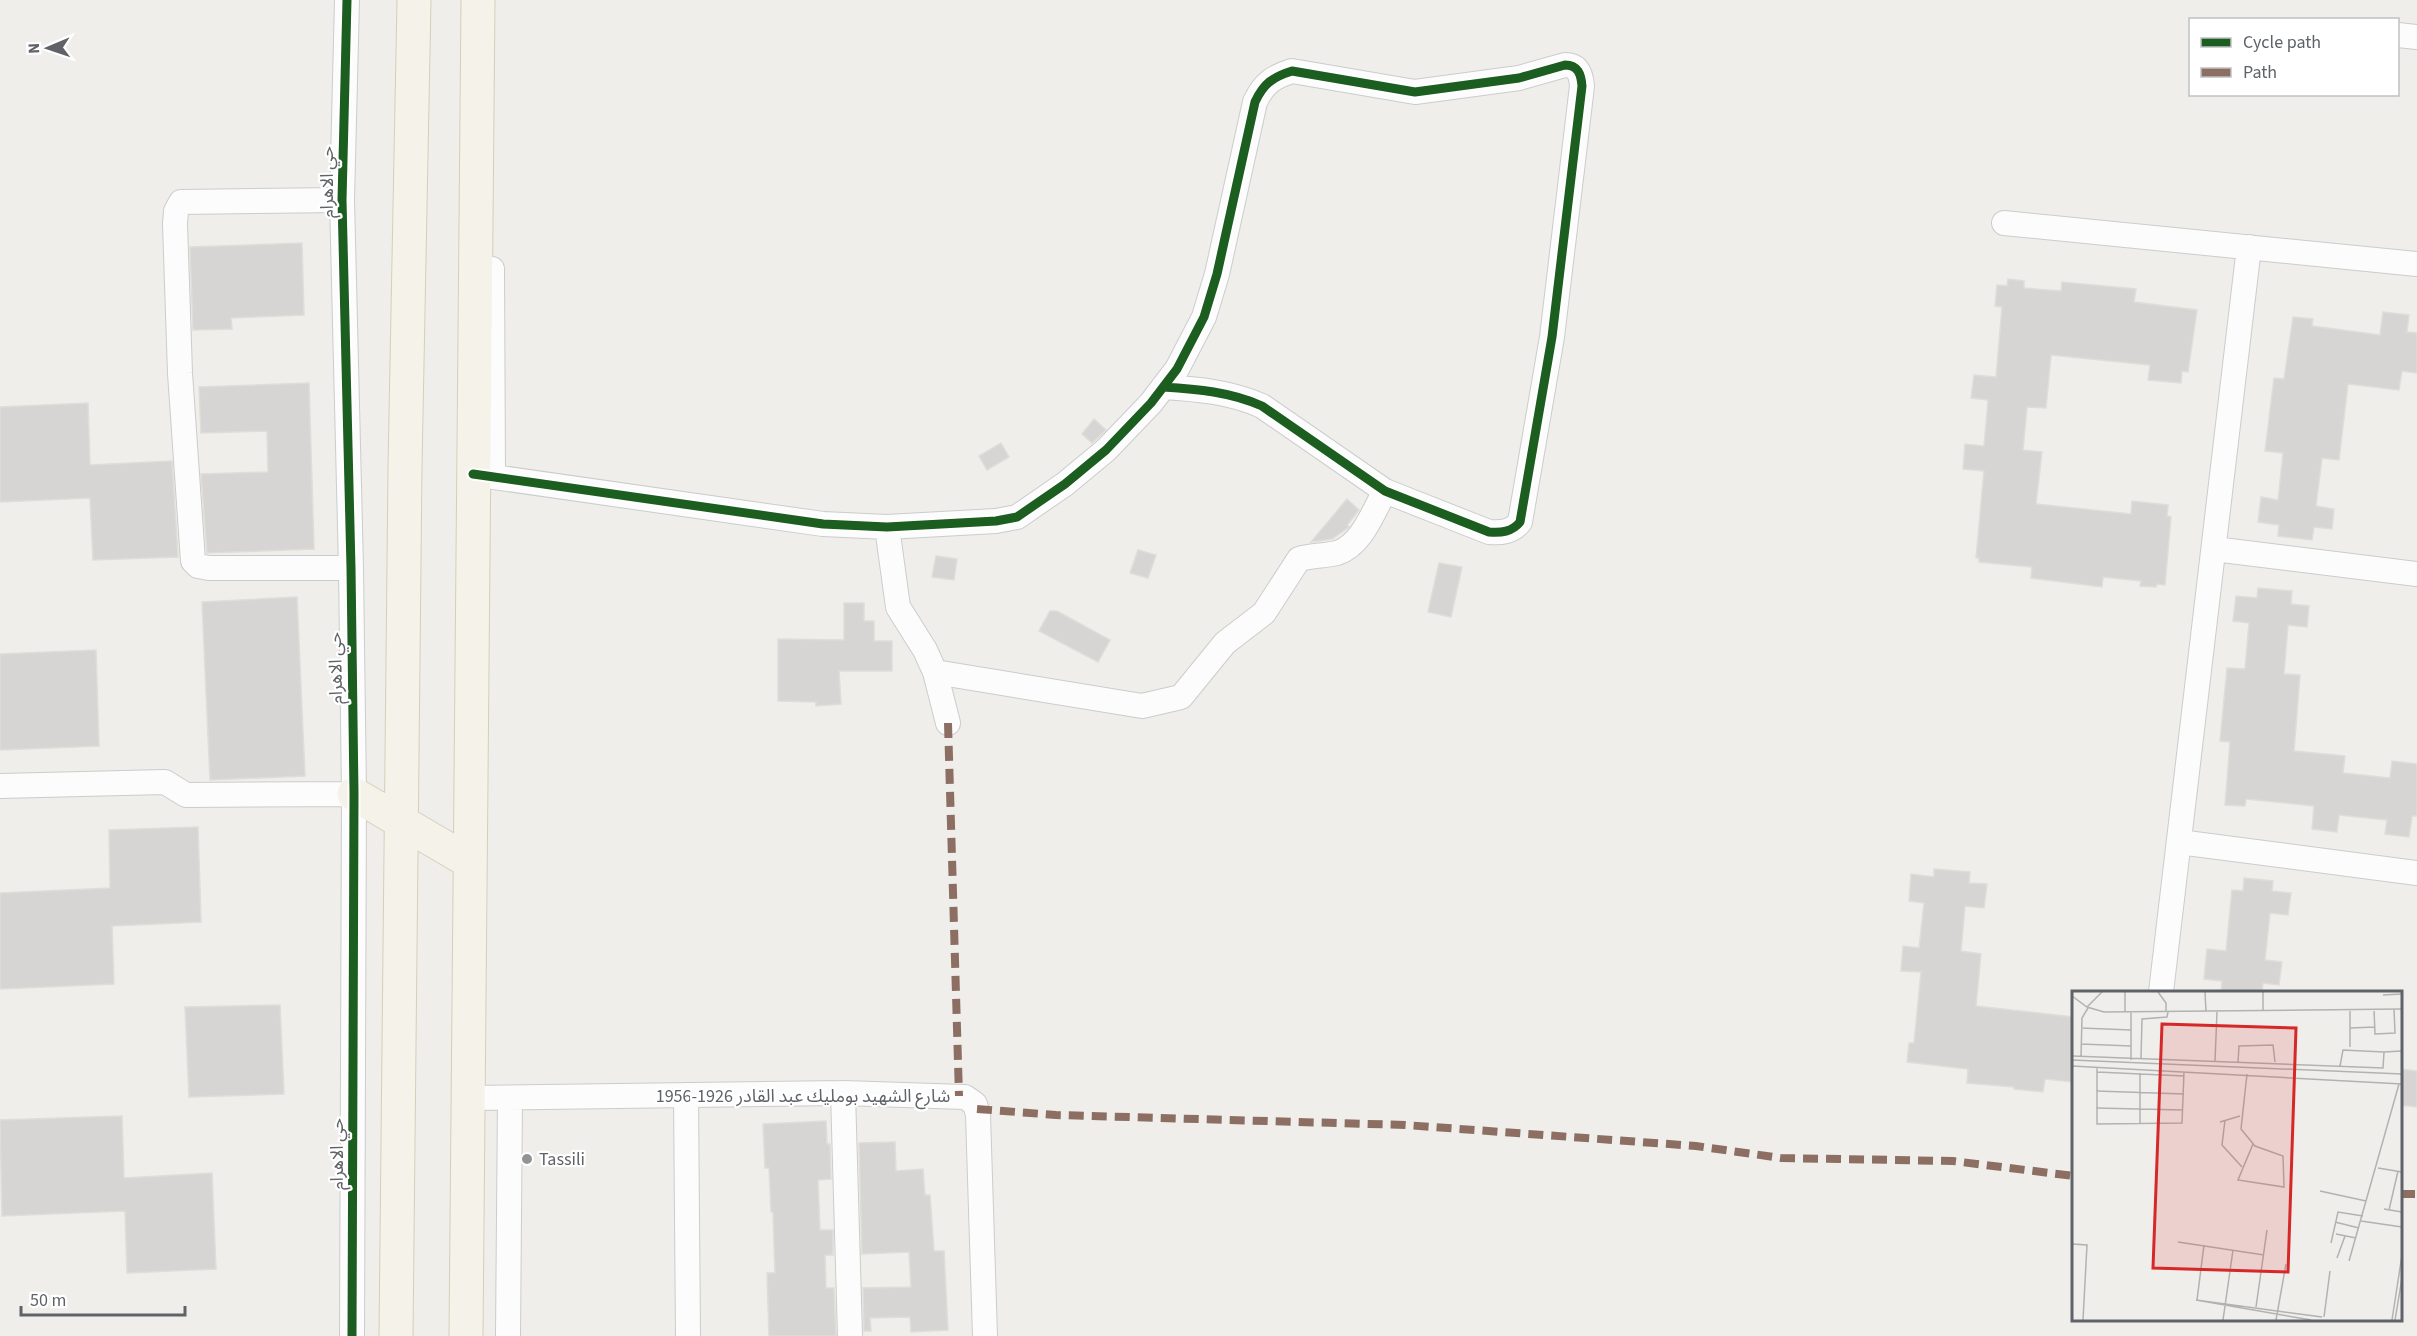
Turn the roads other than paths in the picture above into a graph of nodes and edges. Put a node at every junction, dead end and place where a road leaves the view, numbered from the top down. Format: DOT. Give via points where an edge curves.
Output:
graph roads {
  1 [pos="347,0"];
  2 [pos="414,0"];
  3 [pos="478,0"];
  4 [pos="492,0"];
  5 [pos="2399,35"];
  6 [pos="2417,37"];
  7 [pos="342,200"];
  8 [pos="2004,223"];
  9 [pos="2249,247"];
  10 [pos="2417,264"];
  11 [pos="1163,387"];
  12 [pos="483,475"];
  13 [pos="1385,491"];
  14 [pos="887,526"];
  15 [pos="2214,549"];
  16 [pos="351,568"];
  17 [pos="2417,574"];
  18 [pos="935,672"];
  19 [pos="948,723"];
  20 [pos="0,786"];
  21 [pos="354,794"];
  22 [pos="401,822"];
  23 [pos="2179,843"];
  24 [pos="470,862"];
  25 [pos="2417,873"];
  26 [pos="2161,991"];
  27 [pos="843,1093"];
  28 [pos="686,1095"];
  29 [pos="468,1098"];
  30 [pos="510,1098"];
  31 [pos="352,1336"];
  32 [pos="396,1336"];
  33 [pos="466,1336"];
  34 [pos="508,1336"];
  35 [pos="688,1336"];
  36 [pos="850,1336"];
  37 [pos="985,1336"];
  1 -- 7 [label="street, حي الاهرام"];
  2 -- 22 [label="main road"];
  3 -- 12 [label="main road"];
  4 -- 12 [label="street"];
  5 -- 6 [label="street"];
  7 -- 16 [label="street, حي الاهرام"];
  7 -- 16 [label="street" via="181,202 175,224 193,561 209,568"];
  8 -- 9 [label="street"];
  9 -- 10 [label="street"];
  9 -- 15 [label="street"];
  11 -- 13 [label="street" via="1221,393 1262,405"];
  11 -- 13 [label="street" via="1204,317 1255,102 1262,87 1292,71 1404,92 1426,92 1519,78 1572,65 1580,74 1582,86 1549,361 1520,522 1507,531 1489,532"];
  11 -- 14 [label="street" via="1106,450 1017,517"];
  12 -- 14 [label="street" via="823,524"];
  12 -- 24 [label="main road"];
  13 -- 18 [label="street" via="1360,535 1347,549 1299,560 1264,613 1225,643 1181,697 1142,706"];
  14 -- 18 [label="street" via="898,607"];
  15 -- 17 [label="street"];
  15 -- 23 [label="street"];
  16 -- 21 [label="street, حي الاهرام"];
  18 -- 19 [label="street"];
  20 -- 21 [label="street" via="165,782 186,795"];
  21 -- 22 [label="main road"];
  21 -- 31 [label="street, حي الاهرام"];
  22 -- 24 [label="main road"];
  22 -- 32 [label="main road"];
  23 -- 25 [label="street"];
  23 -- 26 [label="street"];
  24 -- 29 [label="main road"];
  27 -- 28 [label="street, شارع الشهيد بومليك عبد القادر 1926-1956"];
  27 -- 36 [label="street"];
  27 -- 37 [label="street, شارع الشهيد بومليك عبد القادر 1926-1956" via="959,1096 975,1104"];
  28 -- 30 [label="street, شارع الشهيد بومليك عبد القادر 1926-1956"];
  28 -- 35 [label="street"];
  29 -- 30 [label="street, شارع الشهيد بومليك عبد القادر 1926-1956"];
  29 -- 33 [label="main road"];
  30 -- 34 [label="street"];
}
